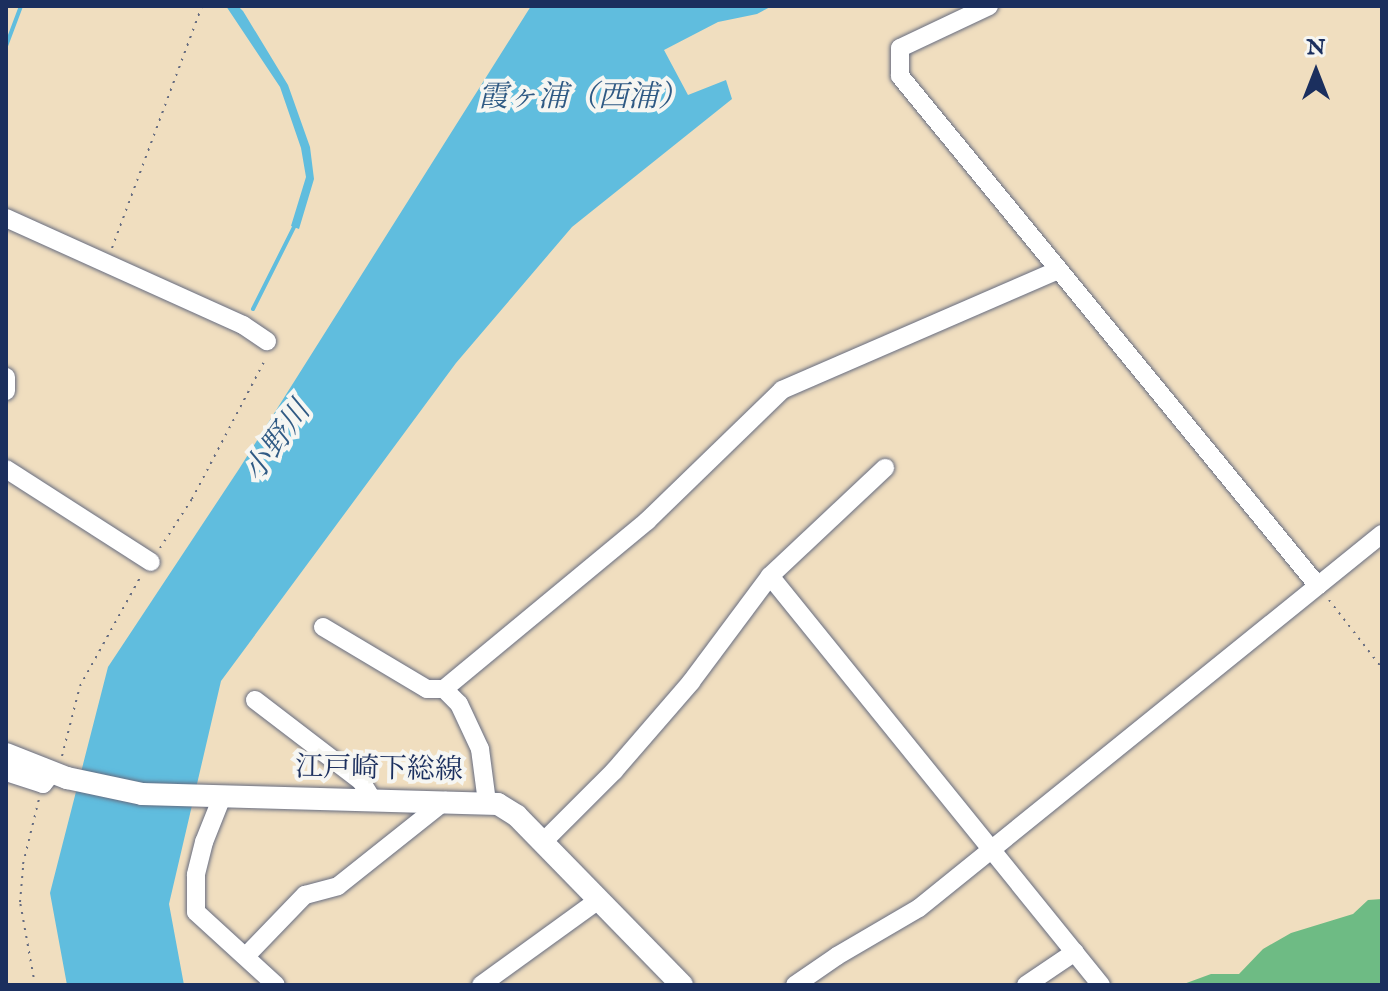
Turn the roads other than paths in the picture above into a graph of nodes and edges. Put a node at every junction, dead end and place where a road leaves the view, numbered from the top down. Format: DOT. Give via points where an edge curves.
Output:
graph roads {
  1 [pos="989,6"];
  2 [pos="6,218"];
  3 [pos="1058,270"];
  4 [pos="267,341"];
  5 [pos="6,377"];
  6 [pos="6,391"];
  7 [pos="885,468"];
  8 [pos="6,469"];
  9 [pos="1382,534"];
  10 [pos="151,562"];
  11 [pos="770,576"];
  12 [pos="1318,586"];
  13 [pos="323,627"];
  14 [pos="444,689"];
  15 [pos="255,700"];
  16 [pos="6,754"];
  17 [pos="6,772"];
  18 [pos="60,776"];
  19 [pos="218,796"];
  20 [pos="373,800"];
  21 [pos="445,801"];
  22 [pos="487,802"];
  23 [pos="542,843"];
  24 [pos="991,849"];
  25 [pos="597,901"];
  26 [pos="1075,952"];
  27 [pos="246,956"];
  28 [pos="495,981"];
  29 [pos="276,985"];
  30 [pos="682,985"];
  31 [pos="795,985"];
  32 [pos="1026,985"];
  33 [pos="1101,985"];
  1 -- 3 [label="street" via="900,48 900,76"];
  2 -- 4 [label="street" via="243,325"];
  3 -- 12 [label="street"];
  3 -- 14 [label="street" via="782,390 647,521"];
  5 -- 6 [label="street"];
  7 -- 11 [label="street"];
  8 -- 10 [label="street"];
  9 -- 12 [label="street"];
  11 -- 23 [label="street" via="691,682"];
  11 -- 24 [label="street"];
  12 -- 24 [label="street"];
  13 -- 14 [label="street" via="427,689"];
  14 -- 22 [label="street" via="459,704 480,749"];
  15 -- 20 [label="street" via="361,781"];
  16 -- 18 [label="main road, 江戸崎下総線"];
  17 -- 18 [label="street" via="43,784"];
  18 -- 19 [label="main road, 江戸崎下総線" via="142,794"];
  19 -- 20 [label="main road, 江戸崎下総線"];
  19 -- 27 [label="street" via="196,875 196,912"];
  20 -- 21 [label="main road, 江戸崎下総線"];
  21 -- 22 [label="main road, 江戸崎下総線"];
  21 -- 27 [label="street" via="338,886 305,895"];
  22 -- 23 [label="main road, 江戸崎下総線" via="508,808"];
  23 -- 25 [label="main road, 江戸崎下総線"];
  24 -- 26 [label="street"];
  24 -- 31 [label="street" via="919,908"];
  25 -- 28 [label="street"];
  25 -- 30 [label="main road, 江戸崎下総線"];
  26 -- 32 [label="street"];
  26 -- 33 [label="street"];
  27 -- 29 [label="street"];
}
